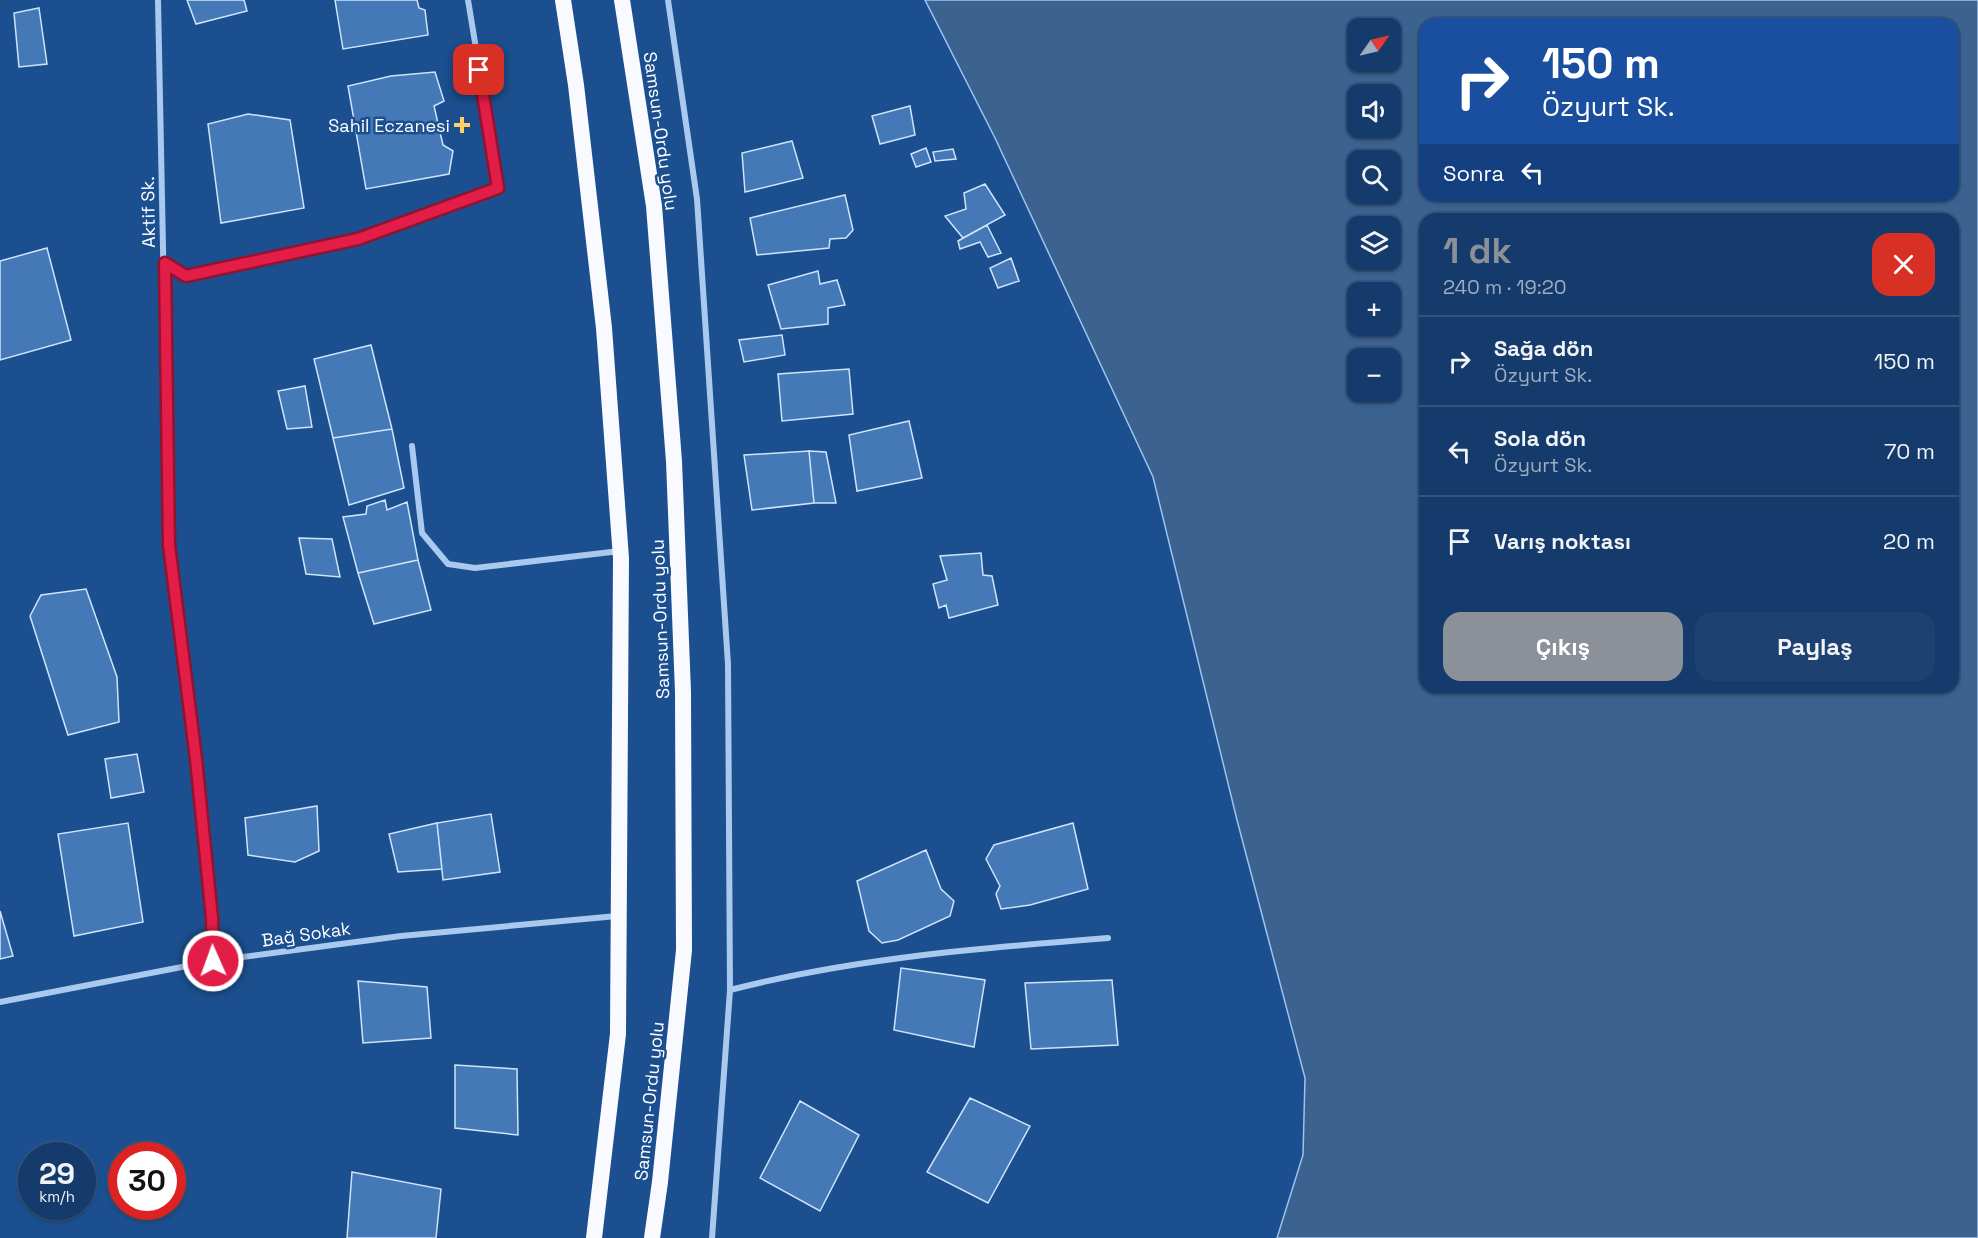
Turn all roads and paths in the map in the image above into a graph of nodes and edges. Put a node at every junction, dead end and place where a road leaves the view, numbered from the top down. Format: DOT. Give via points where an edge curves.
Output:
graph roads {
  1 [pos="158,0"];
  2 [pos="468,0"];
  3 [pos="563,0"];
  4 [pos="622,0"];
  5 [pos="668,0"];
  6 [pos="165,263"];
  7 [pos="412,446"];
  8 [pos="621,551"];
  9 [pos="619,915"];
  10 [pos="1108,938"];
  11 [pos="213,961"];
  12 [pos="730,990"];
  13 [pos="0,1002"];
  14 [pos="594,1238"];
  15 [pos="652,1238"];
  16 [pos="712,1238"];
  1 -- 6 [label="street, Aktif Sk."];
  2 -- 6 [label="street" via="498,188 358,239 248,265 186,276"];
  3 -- 8 [label="highway, Samsun-Ordu yolu" via="604,328"];
  4 -- 15 [label="highway, Samsun-Ordu yolu" via="654,206 674,461 683,692 684,950"];
  5 -- 12 [label="street" via="697,199 728,664"];
  6 -- 11 [label="street, Aktif Sk." via="169,545 196,759"];
  7 -- 8 [label="street" via="422,533 448,564 475,568"];
  8 -- 9 [label="highway, Samsun-Ordu yolu"];
  9 -- 11 [label="street, Bağ Sokak" via="401,936"];
  9 -- 14 [label="highway, Samsun-Ordu yolu" via="618,1034"];
  10 -- 12 [label="street" via="923,953 788,975"];
  11 -- 13 [label="street, Bağ Sokak"];
  12 -- 16 [label="street"];
}
